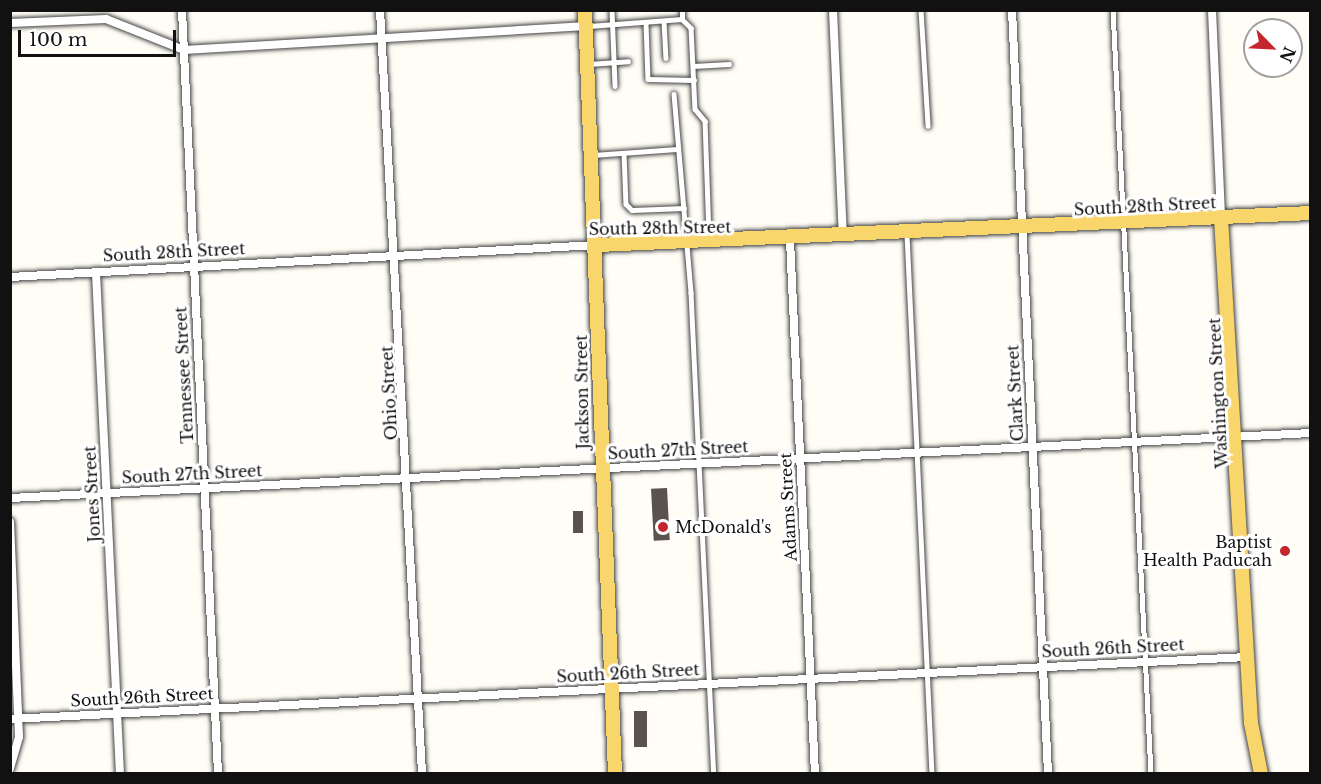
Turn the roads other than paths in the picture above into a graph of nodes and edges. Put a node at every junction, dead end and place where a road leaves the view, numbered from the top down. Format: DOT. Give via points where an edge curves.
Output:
graph roads {
  1 [pos="182,10"];
  2 [pos="380,10"];
  3 [pos="585,10"];
  4 [pos="612,10"];
  5 [pos="682,10"];
  6 [pos="832,10"];
  7 [pos="921,10"];
  8 [pos="1012,10"];
  9 [pos="1113,10"];
  10 [pos="1212,10"];
  11 [pos="682,19"];
  12 [pos="664,21"];
  13 [pos="646,22"];
  14 [pos="10,23"];
  15 [pos="613,25"];
  16 [pos="586,26"];
  17 [pos="382,36"];
  18 [pos="184,50"];
  19 [pos="666,58"];
  20 [pos="628,62"];
  21 [pos="614,63"];
  22 [pos="588,64"];
  23 [pos="729,64"];
  24 [pos="693,66"];
  25 [pos="694,80"];
  26 [pos="615,86"];
  27 [pos="674,94"];
  28 [pos="928,126"];
  29 [pos="677,149"];
  30 [pos="624,153"];
  31 [pos="593,155"];
  32 [pos="684,208"];
  33 [pos="1311,213"];
  34 [pos="1221,218"];
  35 [pos="1125,223"];
  36 [pos="1023,229"];
  37 [pos="907,234"];
  38 [pos="843,237"];
  39 [pos="790,240"];
  40 [pos="688,244"];
  41 [pos="709,244"];
  42 [pos="598,245"];
  43 [pos="398,258"];
  44 [pos="194,268"];
  45 [pos="96,273"];
  46 [pos="10,277"];
  47 [pos="1311,433"];
  48 [pos="1237,437"];
  49 [pos="1135,442"];
  50 [pos="1033,447"];
  51 [pos="917,453"];
  52 [pos="800,459"];
  53 [pos="699,464"];
  54 [pos="600,469"];
  55 [pos="408,478"];
  56 [pos="205,488"];
  57 [pos="106,493"];
  58 [pos="10,498"];
  59 [pos="10,522"];
  60 [pos="1247,657"];
  61 [pos="1145,662"];
  62 [pos="1043,667"];
  63 [pos="927,673"];
  64 [pos="811,678"];
  65 [pos="710,684"];
  66 [pos="611,688"];
  67 [pos="418,698"];
  68 [pos="215,708"];
  69 [pos="117,713"];
  70 [pos="15,718"];
  71 [pos="10,769"];
  72 [pos="120,774"];
  73 [pos="218,774"];
  74 [pos="422,774"];
  75 [pos="615,774"];
  76 [pos="714,774"];
  77 [pos="815,774"];
  78 [pos="932,774"];
  79 [pos="1048,774"];
  80 [pos="1150,774"];
  81 [pos="1261,774"];
  1 -- 18 [label="street, Tennessee Street"];
  2 -- 17 [label="street, Ohio Street"];
  3 -- 16 [label="main road, Jackson Street"];
  4 -- 15 [label="lane"];
  5 -- 11 [label="lane"];
  6 -- 38 [label="street"];
  7 -- 28 [label="lane"];
  8 -- 36 [label="street, Clark Street"];
  9 -- 35 [label="lane"];
  10 -- 34 [label="street, Washington Street"];
  11 -- 12 [label="lane"];
  11 -- 24 [label="lane" via="691,28"];
  12 -- 13 [label="lane"];
  12 -- 19 [label="lane"];
  13 -- 15 [label="lane"];
  13 -- 25 [label="lane" via="644,61 651,82"];
  14 -- 18 [label="street" via="106,19"];
  15 -- 16 [label="lane"];
  15 -- 21 [label="lane"];
  16 -- 17 [label="street"];
  16 -- 22 [label="main road, Jackson Street"];
  17 -- 18 [label="street"];
  17 -- 43 [label="street, Ohio Street"];
  18 -- 44 [label="street, Tennessee Street"];
  20 -- 21 [label="lane"];
  21 -- 22 [label="lane"];
  21 -- 26 [label="lane"];
  22 -- 31 [label="main road, Jackson Street"];
  23 -- 24 [label="lane"];
  24 -- 25 [label="lane"];
  25 -- 41 [label="lane" via="695,109 705,121"];
  27 -- 29 [label="lane"];
  29 -- 30 [label="lane"];
  29 -- 32 [label="lane" via="683,157"];
  30 -- 31 [label="lane"];
  30 -- 32 [label="lane" via="626,204 632,210"];
  31 -- 42 [label="main road, Jackson Street"];
  32 -- 40 [label="lane"];
  33 -- 34 [label="main road, South 28th Street"];
  34 -- 35 [label="main road, South 28th Street"];
  34 -- 48 [label="main road, Washington Street"];
  35 -- 36 [label="main road, South 28th Street"];
  35 -- 49 [label="lane"];
  36 -- 37 [label="main road, South 28th Street"];
  36 -- 50 [label="street, Clark Street"];
  37 -- 38 [label="main road, South 28th Street"];
  37 -- 51 [label="lane"];
  38 -- 39 [label="main road, South 28th Street"];
  39 -- 41 [label="main road, South 28th Street"];
  39 -- 52 [label="street, Adams Street"];
  40 -- 41 [label="main road, South 28th Street"];
  40 -- 42 [label="main road, South 28th Street"];
  40 -- 53 [label="lane"];
  42 -- 43 [label="street, South 28th Street"];
  42 -- 54 [label="main road, Jackson Street"];
  43 -- 44 [label="street, South 28th Street"];
  43 -- 55 [label="street, Ohio Street"];
  44 -- 45 [label="street, South 28th Street"];
  44 -- 56 [label="street, Tennessee Street"];
  45 -- 46 [label="street, South 28th Street"];
  45 -- 57 [label="street, Jones Street"];
  47 -- 48 [label="street, South 27th Street"];
  48 -- 49 [label="street, South 27th Street"];
  48 -- 60 [label="main road, Washington Street"];
  49 -- 50 [label="street, South 27th Street"];
  49 -- 61 [label="lane"];
  50 -- 51 [label="street, South 27th Street"];
  50 -- 62 [label="street, Clark Street"];
  51 -- 52 [label="street, South 27th Street"];
  51 -- 63 [label="lane"];
  52 -- 53 [label="street, South 27th Street"];
  52 -- 64 [label="street, Adams Street"];
  53 -- 54 [label="street, South 27th Street"];
  53 -- 65 [label="lane"];
  54 -- 55 [label="street, South 27th Street"];
  54 -- 66 [label="main road, Jackson Street"];
  55 -- 56 [label="street, South 27th Street"];
  55 -- 67 [label="street, Ohio Street"];
  56 -- 57 [label="street, South 27th Street"];
  56 -- 68 [label="street, Tennessee Street"];
  57 -- 58 [label="street, South 27th Street"];
  57 -- 69 [label="street, Jones Street"];
  59 -- 70 [label="street"];
  60 -- 61 [label="street, South 26th Street"];
  60 -- 81 [label="main road, Washington Street"];
  61 -- 62 [label="street, South 26th Street"];
  61 -- 80 [label="lane"];
  62 -- 63 [label="street, South 26th Street"];
  62 -- 79 [label="street, Clark Street"];
  63 -- 64 [label="street, South 26th Street"];
  63 -- 78 [label="lane"];
  64 -- 65 [label="street, South 26th Street"];
  64 -- 77 [label="street, Adams Street"];
  65 -- 66 [label="street, South 26th Street"];
  65 -- 76 [label="lane"];
  66 -- 67 [label="street, South 26th Street"];
  66 -- 75 [label="main road, Jackson Street"];
  67 -- 68 [label="street, South 26th Street"];
  67 -- 74 [label="street, Ohio Street"];
  68 -- 69 [label="street, South 26th Street"];
  68 -- 73 [label="street, Tennessee Street"];
  69 -- 70 [label="street, South 26th Street"];
  69 -- 72 [label="street, Jones Street"];
  70 -- 71 [label="street" via="19,748"];
}
